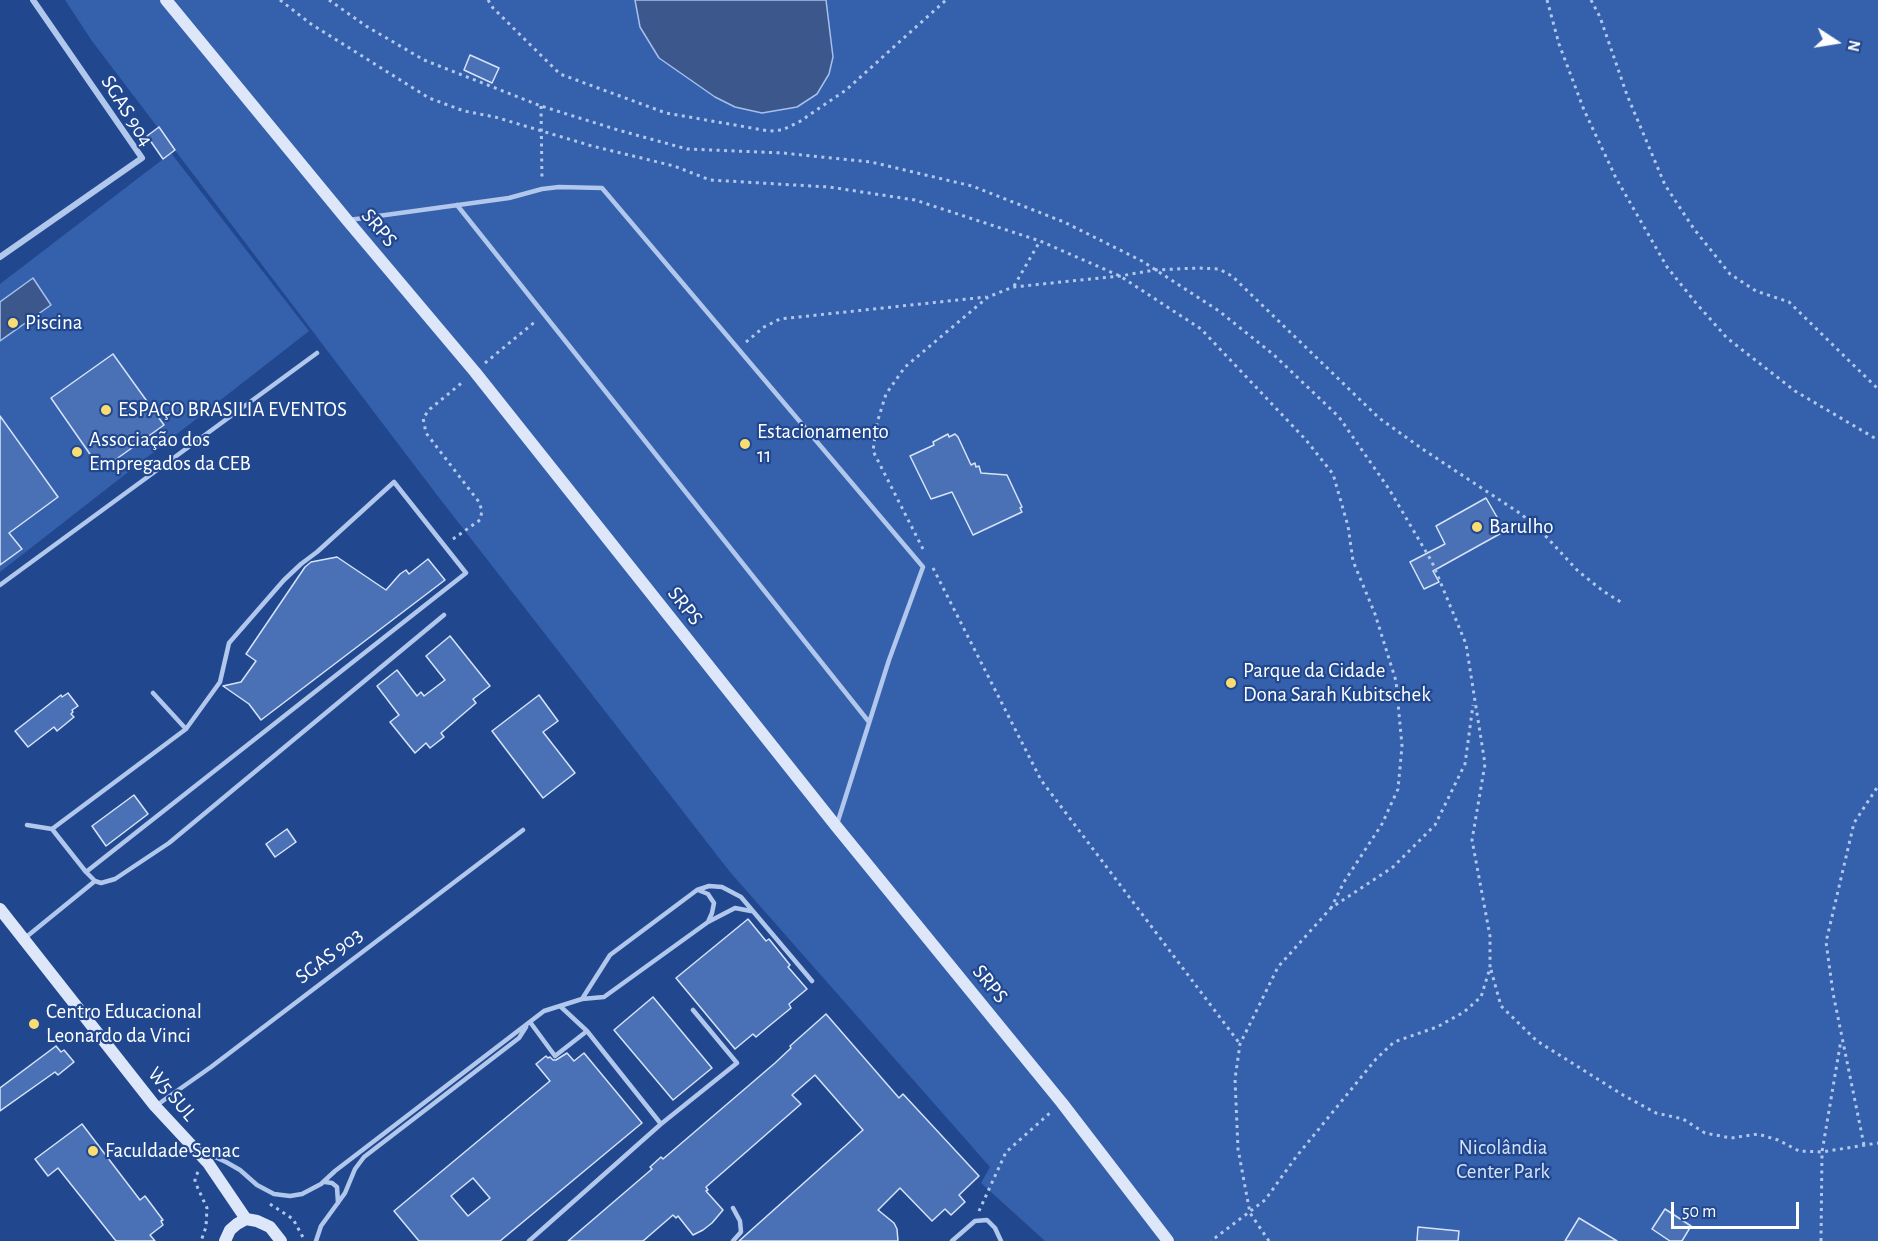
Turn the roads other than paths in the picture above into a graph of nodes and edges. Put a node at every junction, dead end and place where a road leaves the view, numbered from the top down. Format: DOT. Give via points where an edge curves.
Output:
graph roads {
  1 [pos="33,0"];
  2 [pos="166,0"];
  3 [pos="457,205"];
  4 [pos="347,220"];
  5 [pos="0,257"];
  6 [pos="317,353"];
  7 [pos="0,585"];
  8 [pos="444,615"];
  9 [pos="153,693"];
  10 [pos="869,722"];
  11 [pos="186,729"];
  12 [pos="27,825"];
  13 [pos="836,826"];
  14 [pos="52,829"];
  15 [pos="522,830"];
  16 [pos="87,872"];
  17 [pos="95,881"];
  18 [pos="697,890"];
  19 [pos="0,909"];
  20 [pos="751,911"];
  21 [pos="708,922"];
  22 [pos="23,939"];
  23 [pos="812,981"];
  24 [pos="582,999"];
  25 [pos="560,1006"];
  26 [pos="693,1010"];
  27 [pos="528,1024"];
  28 [pos="587,1031"];
  29 [pos="154,1106"];
  30 [pos="661,1124"];
  31 [pos="191,1146"];
  32 [pos="321,1184"];
  33 [pos="339,1203"];
  34 [pos="733,1208"];
  35 [pos="246,1219"];
  36 [pos="225,1241"];
  37 [pos="281,1241"];
  38 [pos="316,1241"];
  39 [pos="529,1241"];
  40 [pos="733,1241"];
  41 [pos="952,1241"];
  42 [pos="1001,1241"];
  43 [pos="1168,1241"];
  1 -- 5 [label="street, SGAS 904" via="142,158"];
  2 -- 4 [label="main road, SRPS"];
  3 -- 4 [label="lane"];
  3 -- 10 [label="lane"];
  3 -- 10 [label="lane" via="559,187 602,188 923,567"];
  4 -- 13 [label="main road, SRPS" via="475,372"];
  6 -- 7 [label="lane"];
  8 -- 17 [label="lane" via="169,843 115,879"];
  9 -- 11 [label="lane"];
  10 -- 13 [label="lane"];
  11 -- 14 [label="lane"];
  11 -- 16 [label="lane" via="220,682 229,643 284,580 394,482 466,573"];
  12 -- 14 [label="lane"];
  13 -- 43 [label="main road, SRPS" via="1062,1103"];
  14 -- 16 [label="lane"];
  15 -- 29 [label="lane, SGAS 903"];
  16 -- 17 [label="lane"];
  17 -- 22 [label="lane"];
  18 -- 20 [label="lane" via="722,887 741,897"];
  18 -- 21 [label="lane" via="708,894 714,903"];
  18 -- 24 [label="lane" via="610,955"];
  19 -- 22 [label="main road, W5 SUL"];
  20 -- 21 [label="lane" via="735,908"];
  20 -- 23 [label="lane"];
  21 -- 24 [label="lane" via="604,998"];
  22 -- 29 [label="main road, W5 SUL"];
  24 -- 25 [label="lane"];
  25 -- 27 [label="lane" via="544,1011"];
  25 -- 28 [label="lane"];
  26 -- 30 [label="lane" via="737,1063"];
  27 -- 28 [label="lane" via="555,1056"];
  27 -- 32 [label="lane"];
  27 -- 33 [label="lane" via="519,1038 364,1157"];
  28 -- 30 [label="lane"];
  29 -- 31 [label="main road, W5 SUL"];
  30 -- 39 [label="lane"];
  31 -- 32 [label="lane" via="226,1162 274,1194 297,1195"];
  31 -- 35 [label="main road, W5 SUL" via="208,1163"];
  32 -- 33 [label="lane" via="328,1181 338,1187"];
  33 -- 38 [label="lane" via="321,1226"];
  34 -- 40 [label="lane" via="741,1232"];
  35 -- 36 [label="main road" via="230,1230"];
  35 -- 37 [label="main road" via="270,1227"];
  41 -- 42 [label="lane" via="975,1221 987,1220"];
}
